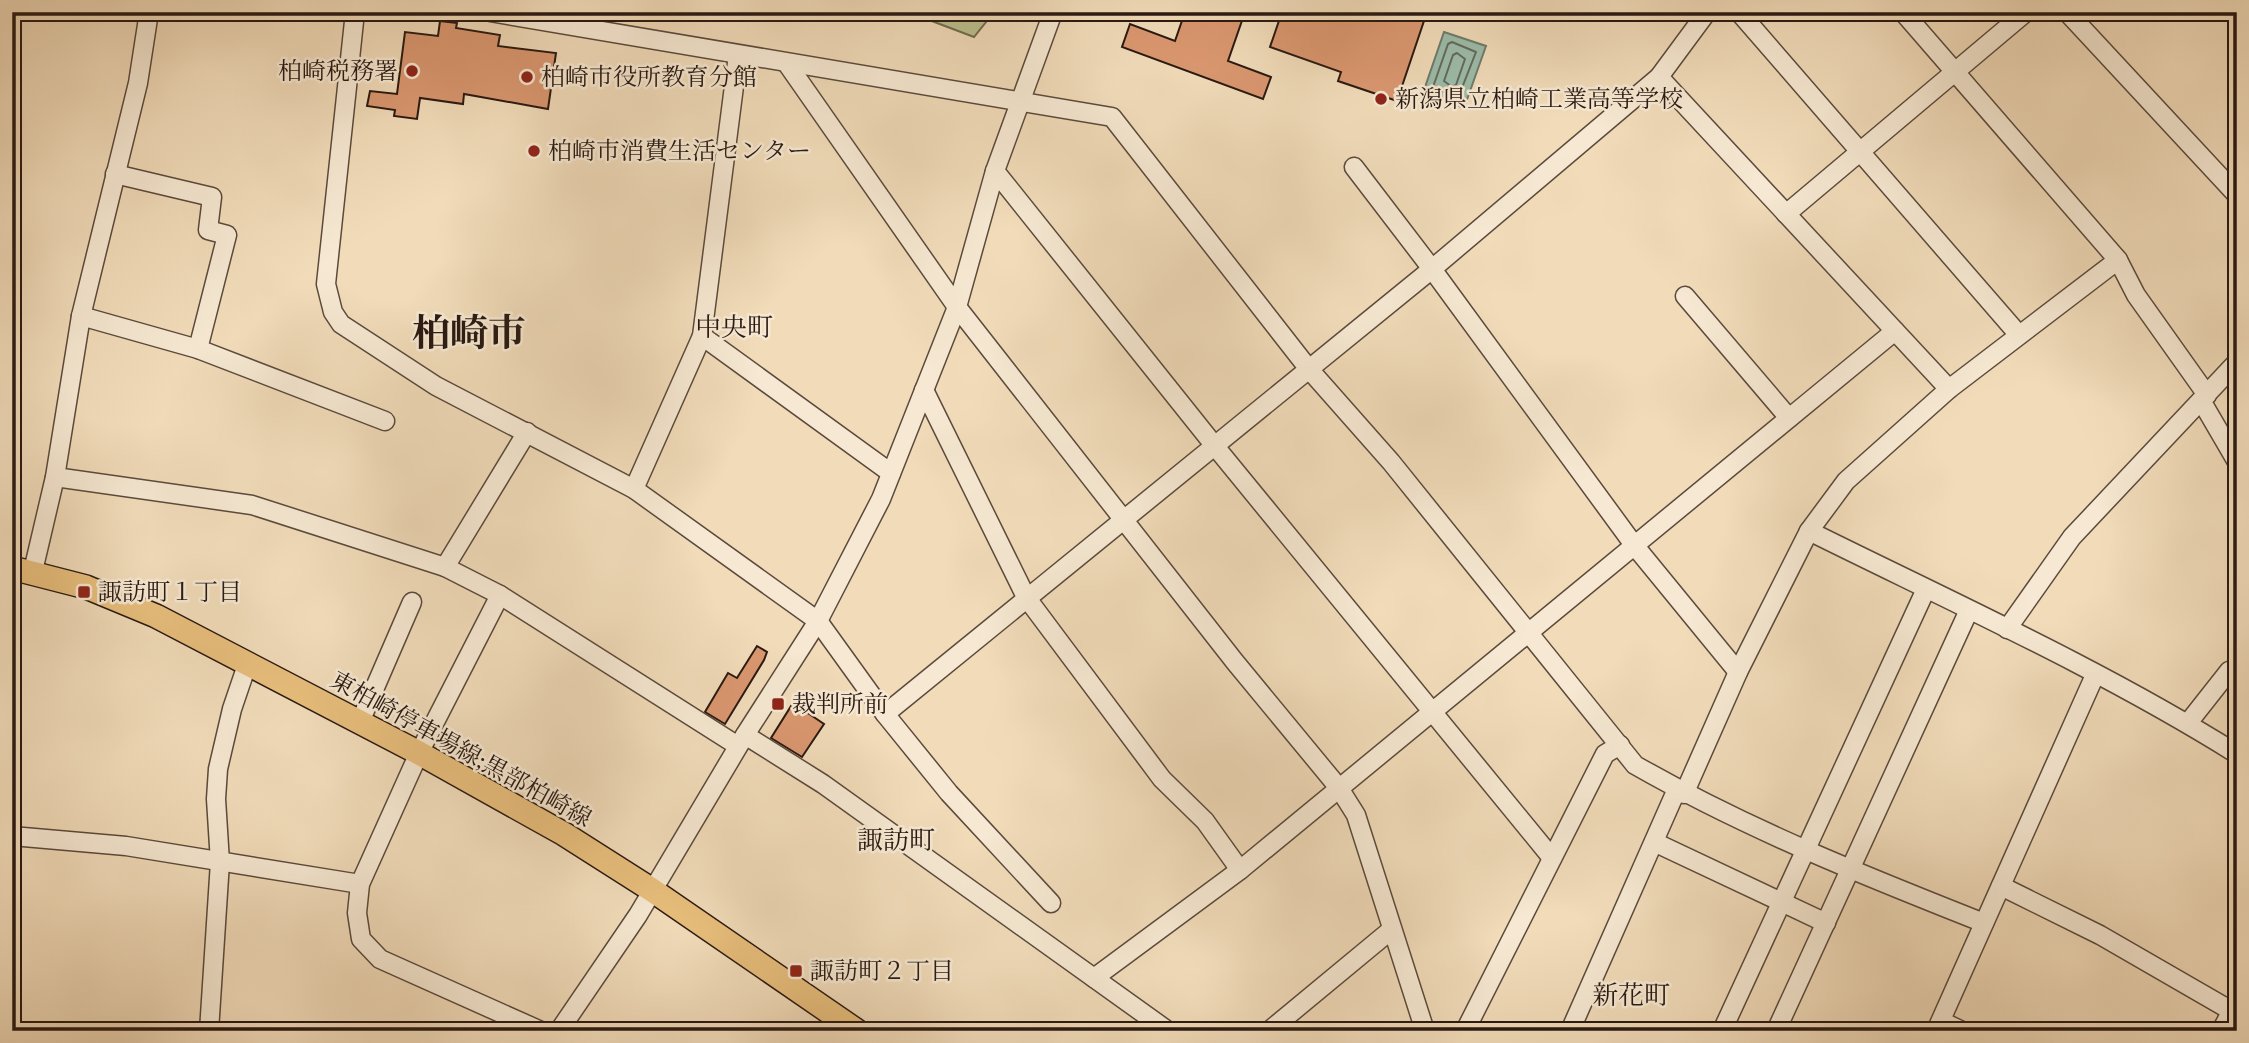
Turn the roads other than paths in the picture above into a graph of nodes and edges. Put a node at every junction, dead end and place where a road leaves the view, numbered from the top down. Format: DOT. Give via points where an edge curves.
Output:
graph roads {
  1 [pos="149,12"];
  2 [pos="355,12"];
  3 [pos="490,12"];
  4 [pos="1053,12"];
  5 [pos="1707,12"];
  6 [pos="1739,12"];
  7 [pos="1903,12"];
  8 [pos="2026,12"];
  9 [pos="2067,12"];
  10 [pos="738,55"];
  11 [pos="788,65"];
  12 [pos="1955,72"];
  13 [pos="1659,77"];
  14 [pos="1021,100"];
  15 [pos="1860,151"];
  16 [pos="1354,167"];
  17 [pos="995,171"];
  18 [pos="115,174"];
  19 [pos="2237,195"];
  20 [pos="1786,214"];
  21 [pos="2118,260"];
  22 [pos="1432,269"];
  23 [pos="1685,296"];
  24 [pos="957,307"];
  25 [pos="80,316"];
  26 [pos="1895,331"];
  27 [pos="2019,335"];
  28 [pos="702,336"];
  29 [pos="198,349"];
  30 [pos="2237,362"];
  31 [pos="1308,368"];
  32 [pos="1949,389"];
  33 [pos="924,390"];
  34 [pos="2204,398"];
  35 [pos="1789,418"];
  36 [pos="385,421"];
  37 [pos="527,432"];
  38 [pos="1214,445"];
  39 [pos="2237,462"];
  40 [pos="891,473"];
  41 [pos="55,477"];
  42 [pos="635,489"];
  43 [pos="1122,521"];
  44 [pos="1809,531"];
  45 [pos="1634,545"];
  46 [pos="445,567"];
  47 [pos="23,570"];
  48 [pos="1926,589"];
  49 [pos="500,595"];
  50 [pos="1026,597"];
  51 [pos="412,602"];
  52 [pos="1969,610"];
  53 [pos="818,621"];
  54 [pos="2007,629"];
  55 [pos="1529,632"];
  56 [pos="248,662"];
  57 [pos="2237,668"];
  58 [pos="1738,672"];
  59 [pos="2095,675"];
  60 [pos="1431,713"];
  61 [pos="886,714"];
  62 [pos="360,722"];
  63 [pos="2188,723"];
  64 [pos="741,741"];
  65 [pos="1620,746"];
  66 [pos="419,753"];
  67 [pos="2237,754"];
  68 [pos="1339,788"];
  69 [pos="1681,792"];
  70 [pos="12,836"];
  71 [pos="1654,842"];
  72 [pos="1805,851"];
  73 [pos="1552,858"];
  74 [pos="220,862"];
  75 [pos="1240,870"];
  76 [pos="1850,870"];
  77 [pos="360,884"];
  78 [pos="2001,886"];
  79 [pos="652,890"];
  80 [pos="1781,902"];
  81 [pos="1051,903"];
  82 [pos="1825,923"];
  83 [pos="1984,923"];
  84 [pos="1391,930"];
  85 [pos="1094,978"];
  86 [pos="2235,1009"];
  87 [pos="1938,1026"];
  88 [pos="209,1031"];
  89 [pos="541,1031"];
  90 [pos="559,1031"];
  91 [pos="857,1031"];
  92 [pos="1168,1031"];
  93 [pos="1269,1031"];
  94 [pos="1425,1031"];
  95 [pos="1465,1031"];
  96 [pos="1570,1031"];
  97 [pos="1722,1031"];
  98 [pos="1776,1031"];
  99 [pos="1962,1031"];
  100 [pos="2221,1031"];
  1 -- 18 [label="street" via="138,83"];
  2 -- 37 [label="street" via="326,284 333,312 353,335"];
  3 -- 10 [label="street"];
  4 -- 14 [label="street"];
  5 -- 13 [label="street"];
  6 -- 15 [label="street"];
  7 -- 12 [label="street"];
  8 -- 12 [label="street"];
  9 -- 19 [label="street"];
  10 -- 11 [label="street"];
  10 -- 28 [label="street"];
  11 -- 14 [label="street"];
  11 -- 24 [label="street"];
  12 -- 15 [label="street"];
  12 -- 21 [label="street"];
  13 -- 20 [label="street"];
  13 -- 22 [label="street"];
  14 -- 17 [label="street"];
  14 -- 31 [label="street" via="1112,117"];
  15 -- 20 [label="street"];
  15 -- 27 [label="street"];
  16 -- 22 [label="street"];
  17 -- 24 [label="street"];
  17 -- 38 [label="street"];
  18 -- 25 [label="street"];
  18 -- 29 [label="street" via="212,197 208,230 227,235"];
  20 -- 26 [label="street"];
  21 -- 27 [label="street"];
  21 -- 34 [label="street"];
  22 -- 31 [label="street"];
  22 -- 45 [label="street"];
  23 -- 35 [label="street"];
  24 -- 33 [label="street"];
  24 -- 43 [label="street"];
  25 -- 29 [label="street"];
  25 -- 41 [label="street"];
  26 -- 32 [label="street"];
  26 -- 35 [label="street"];
  27 -- 32 [label="street"];
  28 -- 40 [label="street"];
  28 -- 42 [label="street"];
  29 -- 36 [label="street"];
  30 -- 34 [label="street"];
  31 -- 38 [label="street"];
  31 -- 55 [label="street"];
  32 -- 44 [label="street" via="1846,481"];
  33 -- 40 [label="street"];
  33 -- 50 [label="street"];
  34 -- 39 [label="street"];
  34 -- 54 [label="street" via="2072,537"];
  35 -- 45 [label="street"];
  37 -- 42 [label="street"];
  37 -- 46 [label="street"];
  38 -- 43 [label="street"];
  38 -- 60 [label="street"];
  40 -- 53 [label="street"];
  41 -- 46 [label="street" via="252,505"];
  41 -- 47 [label="street"];
  42 -- 53 [label="street"];
  43 -- 50 [label="street"];
  43 -- 68 [label="street"];
  44 -- 48 [label="street"];
  44 -- 58 [label="street"];
  45 -- 55 [label="street"];
  45 -- 58 [label="street"];
  46 -- 49 [label="street"];
  47 -- 56 [label="main road, 東柏崎停車場線;黒部柏崎線" via="104,594"];
  48 -- 52 [label="street"];
  48 -- 72 [label="street"];
  49 -- 64 [label="street"];
  49 -- 66 [label="street"];
  50 -- 61 [label="street"];
  50 -- 75 [label="street" via="1163,779 1205,821"];
  51 -- 62 [label="street"];
  52 -- 54 [label="street"];
  52 -- 76 [label="street"];
  53 -- 61 [label="street"];
  53 -- 64 [label="street"];
  54 -- 59 [label="street"];
  55 -- 60 [label="street"];
  55 -- 65 [label="street"];
  56 -- 62 [label="main road, 東柏崎停車場線;黒部柏崎線"];
  56 -- 74 [label="street" via="218,769"];
  57 -- 63 [label="street" via="2229,671"];
  58 -- 69 [label="street"];
  59 -- 63 [label="street"];
  59 -- 78 [label="street"];
  60 -- 68 [label="street"];
  60 -- 73 [label="street"];
  61 -- 81 [label="street" via="949,793"];
  62 -- 66 [label="main road, 東柏崎停車場線;黒部柏崎線"];
  63 -- 67 [label="street"];
  64 -- 79 [label="street"];
  64 -- 85 [label="street" via="823,784"];
  65 -- 69 [label="street" via="1635,765"];
  65 -- 73 [label="street" via="1605,754"];
  66 -- 77 [label="street"];
  66 -- 79 [label="main road, 東柏崎停車場線;黒部柏崎線"];
  68 -- 75 [label="street"];
  68 -- 84 [label="street" via="1356,815"];
  69 -- 71 [label="street"];
  69 -- 72 [label="street"];
  70 -- 74 [label="street" via="126,846"];
  71 -- 80 [label="street"];
  71 -- 96 [label="street"];
  72 -- 76 [label="street"];
  72 -- 80 [label="street"];
  73 -- 95 [label="street"];
  74 -- 77 [label="street"];
  74 -- 88 [label="street"];
  75 -- 85 [label="street"];
  76 -- 82 [label="street"];
  76 -- 83 [label="street"];
  77 -- 89 [label="street" via="357,913 361,939 380,959"];
  78 -- 83 [label="street"];
  78 -- 86 [label="street" via="2100,934"];
  79 -- 90 [label="street"];
  79 -- 91 [label="main road, 東柏崎停車場線;黒部柏崎線"];
  80 -- 82 [label="street"];
  80 -- 97 [label="street"];
  82 -- 98 [label="street"];
  83 -- 87 [label="street"];
  84 -- 93 [label="street"];
  84 -- 94 [label="street"];
  85 -- 92 [label="street"];
  86 -- 100 [label="street"];
  87 -- 99 [label="street"];
}
